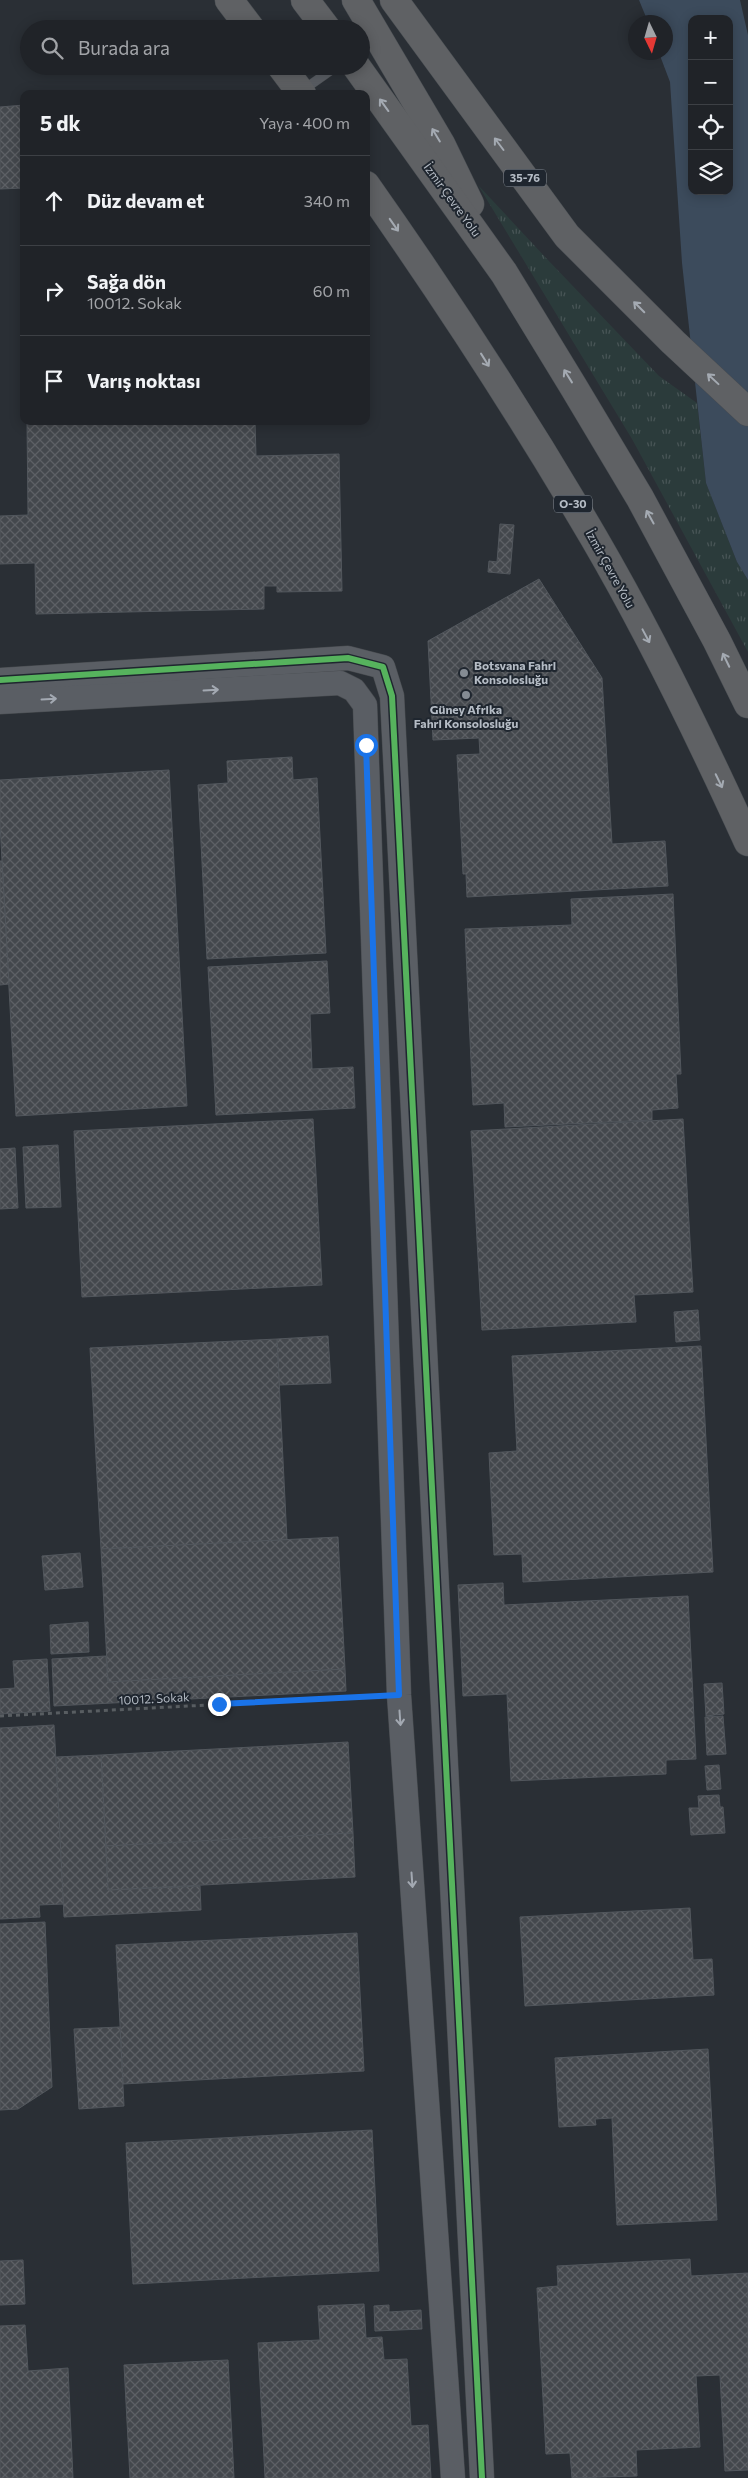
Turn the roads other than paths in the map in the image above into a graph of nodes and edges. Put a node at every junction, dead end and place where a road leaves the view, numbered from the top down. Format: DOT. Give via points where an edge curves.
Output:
graph roads {
  1 [pos="229,0"];
  2 [pos="305,0"];
  3 [pos="356,0"];
  4 [pos="394,0"];
  5 [pos="244,20"];
  6 [pos="320,20"];
  7 [pos="368,20"];
  8 [pos="370,24"];
  9 [pos="288,75"];
  10 [pos="325,75"];
  11 [pos="362,75"];
  12 [pos="300,90"];
  13 [pos="306,90"];
  14 [pos="370,191"];
  15 [pos="504,273"];
  16 [pos="748,412"];
  17 [pos="383,667"];
  18 [pos="0,680"];
  19 [pos="354,690"];
  20 [pos="0,702"];
  21 [pos="748,704"];
  22 [pos="748,842"];
  23 [pos="453,2478"];
  24 [pos="482,2478"];
  1 -- 5 [label="highway"];
  2 -- 6 [label="highway"];
  7 -- 3 [label="highway, one-way"];
  16 -- 4 [label="highway, 35-76, one-way" via="567,236"];
  15 -- 8 [label="highway, one-way" via="441,144"];
  9 -- 12 [label="highway"];
  10 -- 13 [label="lane"];
  15 -- 11 [label="highway, İzmir Çevre Yolu, one-way"];
  14 -- 22 [label="highway, İzmir Çevre Yolu / O-30, one-way" via="446,300 595,540 665,671"];
  21 -- 15 [label="highway, İzmir Çevre Yolu, one-way" via="640,498"];
  17 -- 18 [label="street" via="348,658"];
  17 -- 19 [label="street"];
  17 -- 24 [label="street" via="392,696"];
  20 -- 19 [label="street, one-way" via="340,683"];
  19 -- 23 [label="street, one-way" via="365,705 399,1695"];
}
